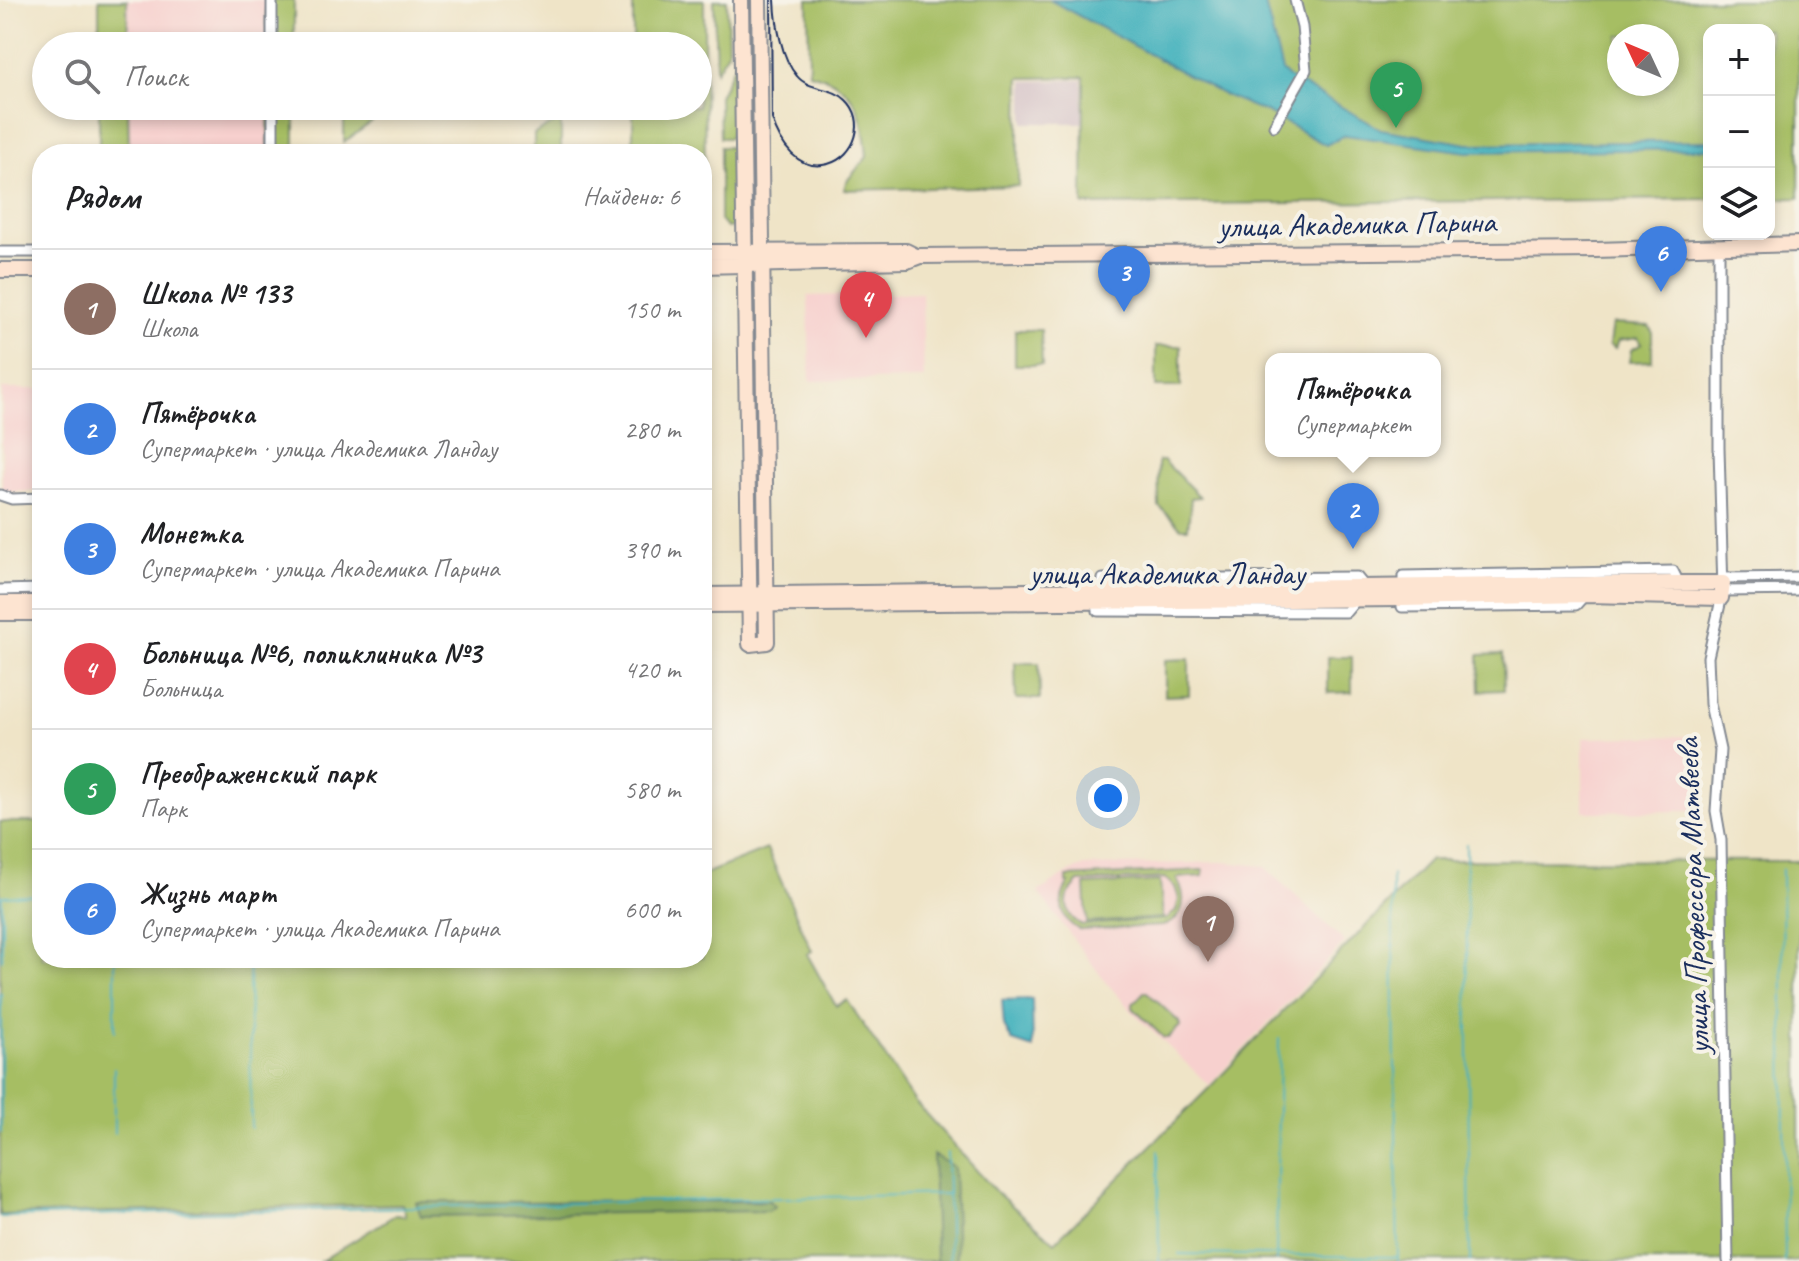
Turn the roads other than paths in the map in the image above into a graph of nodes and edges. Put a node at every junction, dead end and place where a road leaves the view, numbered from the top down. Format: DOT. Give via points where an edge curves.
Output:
graph roads {
  1 [pos="272,0"];
  2 [pos="1295,0"];
  3 [pos="759,7"];
  4 [pos="741,8"];
  5 [pos="272,32"];
  6 [pos="273,120"];
  7 [pos="1274,126"];
  8 [pos="273,144"];
  9 [pos="1799,244"];
  10 [pos="1719,245"];
  11 [pos="0,252"];
  12 [pos="32,252"];
  13 [pos="712,253"];
  14 [pos="743,258"];
  15 [pos="762,258"];
  16 [pos="712,264"];
  17 [pos="0,270"];
  18 [pos="32,270"];
  19 [pos="0,495"];
  20 [pos="32,498"];
  21 [pos="1799,577"];
  22 [pos="1722,588"];
  23 [pos="32,589"];
  24 [pos="0,590"];
  25 [pos="1799,590"];
  26 [pos="1362,594"];
  27 [pos="1585,595"];
  28 [pos="712,596"];
  29 [pos="1100,596"];
  30 [pos="1402,598"];
  31 [pos="749,599"];
  32 [pos="767,599"];
  33 [pos="0,603"];
  34 [pos="32,603"];
  35 [pos="712,604"];
  36 [pos="0,613"];
  37 [pos="32,613"];
  38 [pos="1728,1261"];
  1 -- 5 [label="street"];
  2 -- 7 [label="street" via="1306,70"];
  3 -- 15 [label="street"];
  4 -- 14 [label="street"];
  6 -- 8 [label="street"];
  9 -- 10 [label="street, улица Академика Парина"];
  10 -- 15 [label="street, улица Академика Парина" via="916,256 906,251"];
  10 -- 22 [label="street, улица Профессора Матвеева"];
  11 -- 12 [label="street"];
  13 -- 14 [label="street, улица Академика Парина"];
  14 -- 15 [label="street, улица Академика Парина"];
  14 -- 16 [label="street, улица Академика Парина"];
  14 -- 31 [label="street"];
  15 -- 32 [label="street"];
  17 -- 18 [label="street"];
  19 -- 20 [label="street"];
  21 -- 22 [label="street, улица Академика Ландау"];
  22 -- 25 [label="street, улица Академика Ландау"];
  22 -- 27 [label="street, улица Академика Ландау"];
  22 -- 30 [label="street, улица Академика Ландау" via="1679,583"];
  22 -- 38 [label="street, улица Профессора Матвеева" via="1708,657 1710,704 1720,750 1716,811 1721,840"];
  23 -- 24 [label="street"];
  26 -- 29 [label="street, улица Академика Ландау"];
  26 -- 29 [label="street" via="1357,577"];
  26 -- 30 [label="street, улица Академика Ландау"];
  27 -- 30 [label="street, улица Академика Ландау"];
  27 -- 30 [label="street" via="1576,605 1427,607"];
  28 -- 31 [label="street, улица Академика Ландау"];
  29 -- 32 [label="street, улица Академика Ландау"];
  31 -- 32 [label="street, улица Академика Ландау"];
  31 -- 32 [label="street" via="750,644 767,642"];
  31 -- 35 [label="street, улица Академика Ландау"];
  33 -- 34 [label="street"];
  36 -- 37 [label="street"];
}
